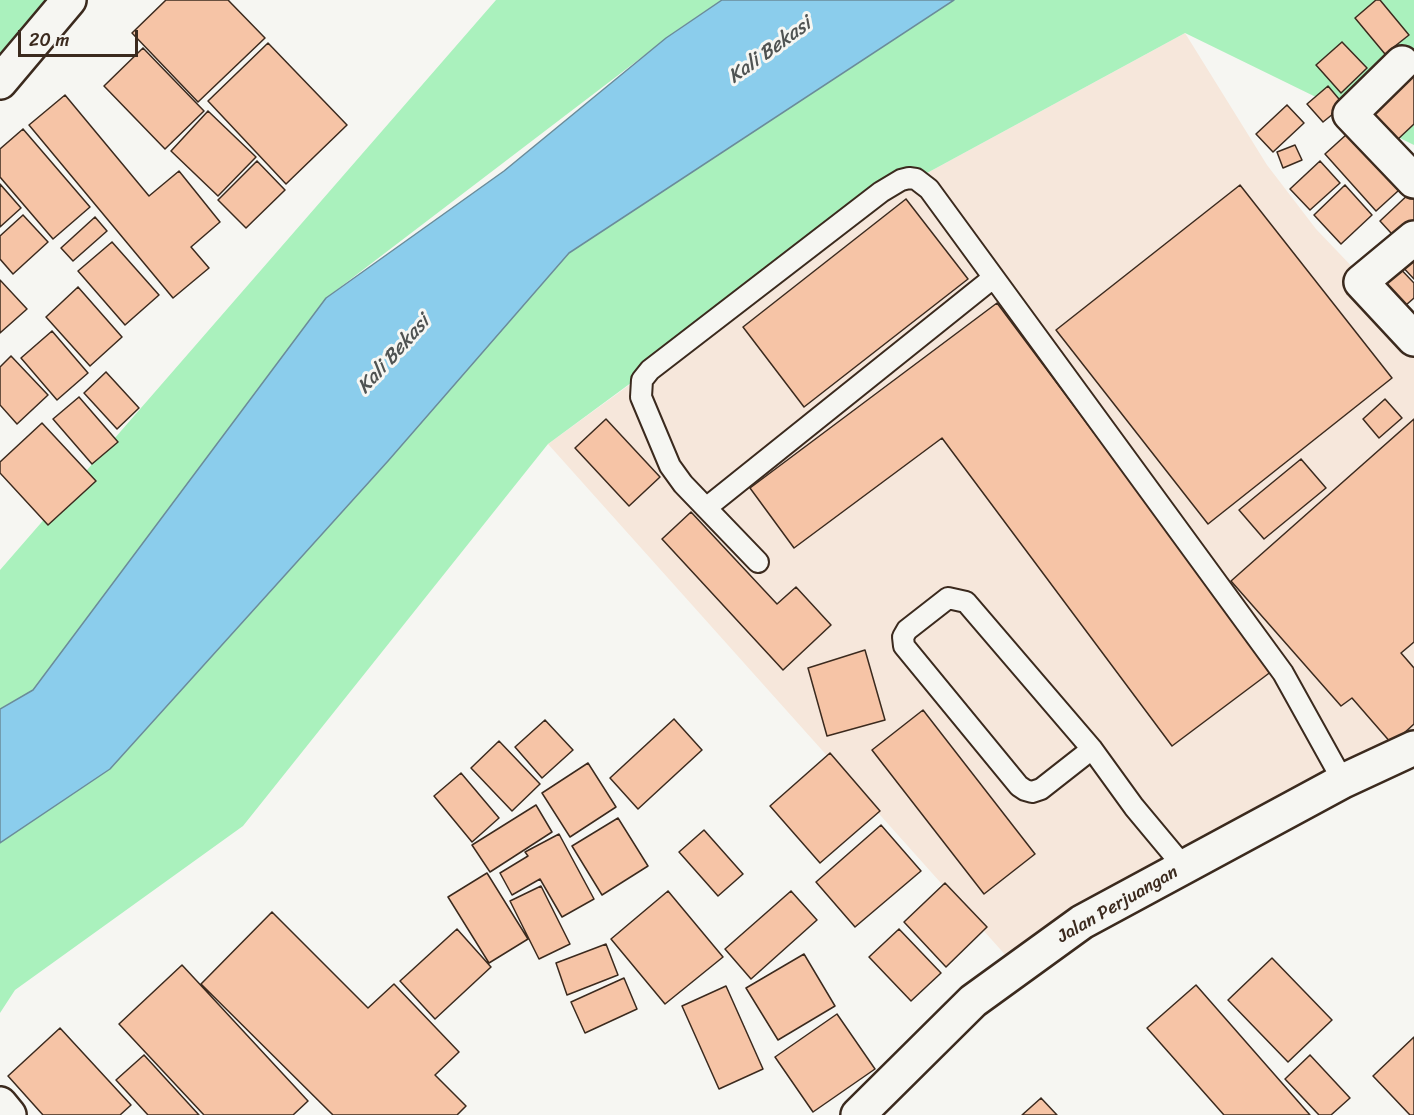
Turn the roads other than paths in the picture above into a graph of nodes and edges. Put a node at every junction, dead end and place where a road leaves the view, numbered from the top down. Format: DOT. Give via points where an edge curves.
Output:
graph roads {
  1 [pos="69,0"];
  2 [pos="1402,63"];
  3 [pos="0,82"];
  4 [pos="1414,181"];
  5 [pos="1414,238"];
  6 [pos="993,278"];
  7 [pos="1414,339"];
  8 [pos="706,508"];
  9 [pos="758,562"];
  10 [pos="1414,748"];
  11 [pos="1092,749"];
  12 [pos="1343,781"];
  13 [pos="1184,867"];
  14 [pos="0,1104"];
  15 [pos="9,1115"];
  16 [pos="858,1115"];
  1 -- 3 [label="main road"];
  2 -- 4 [label="main road" via="1350,114"];
  5 -- 7 [label="main road" via="1361,282"];
  6 -- 8 [label="lane"];
  6 -- 8 [label="lane" via="929,189 916,179 901,180 650,370 642,380 645,407 670,466"];
  6 -- 12 [label="lane" via="1283,673"];
  8 -- 9 [label="lane"];
  10 -- 12 [label="main road, Jalan Perjuangan"];
  11 -- 11 [label="lane" via="966,602 948,598 907,630 903,646 1025,790 1041,789"];
  11 -- 13 [label="lane"];
  12 -- 13 [label="main road, Jalan Perjuangan"];
  13 -- 16 [label="main road, Jalan Perjuangan" via="1082,922 973,1001"];
  14 -- 15 [label="main road"];
}
